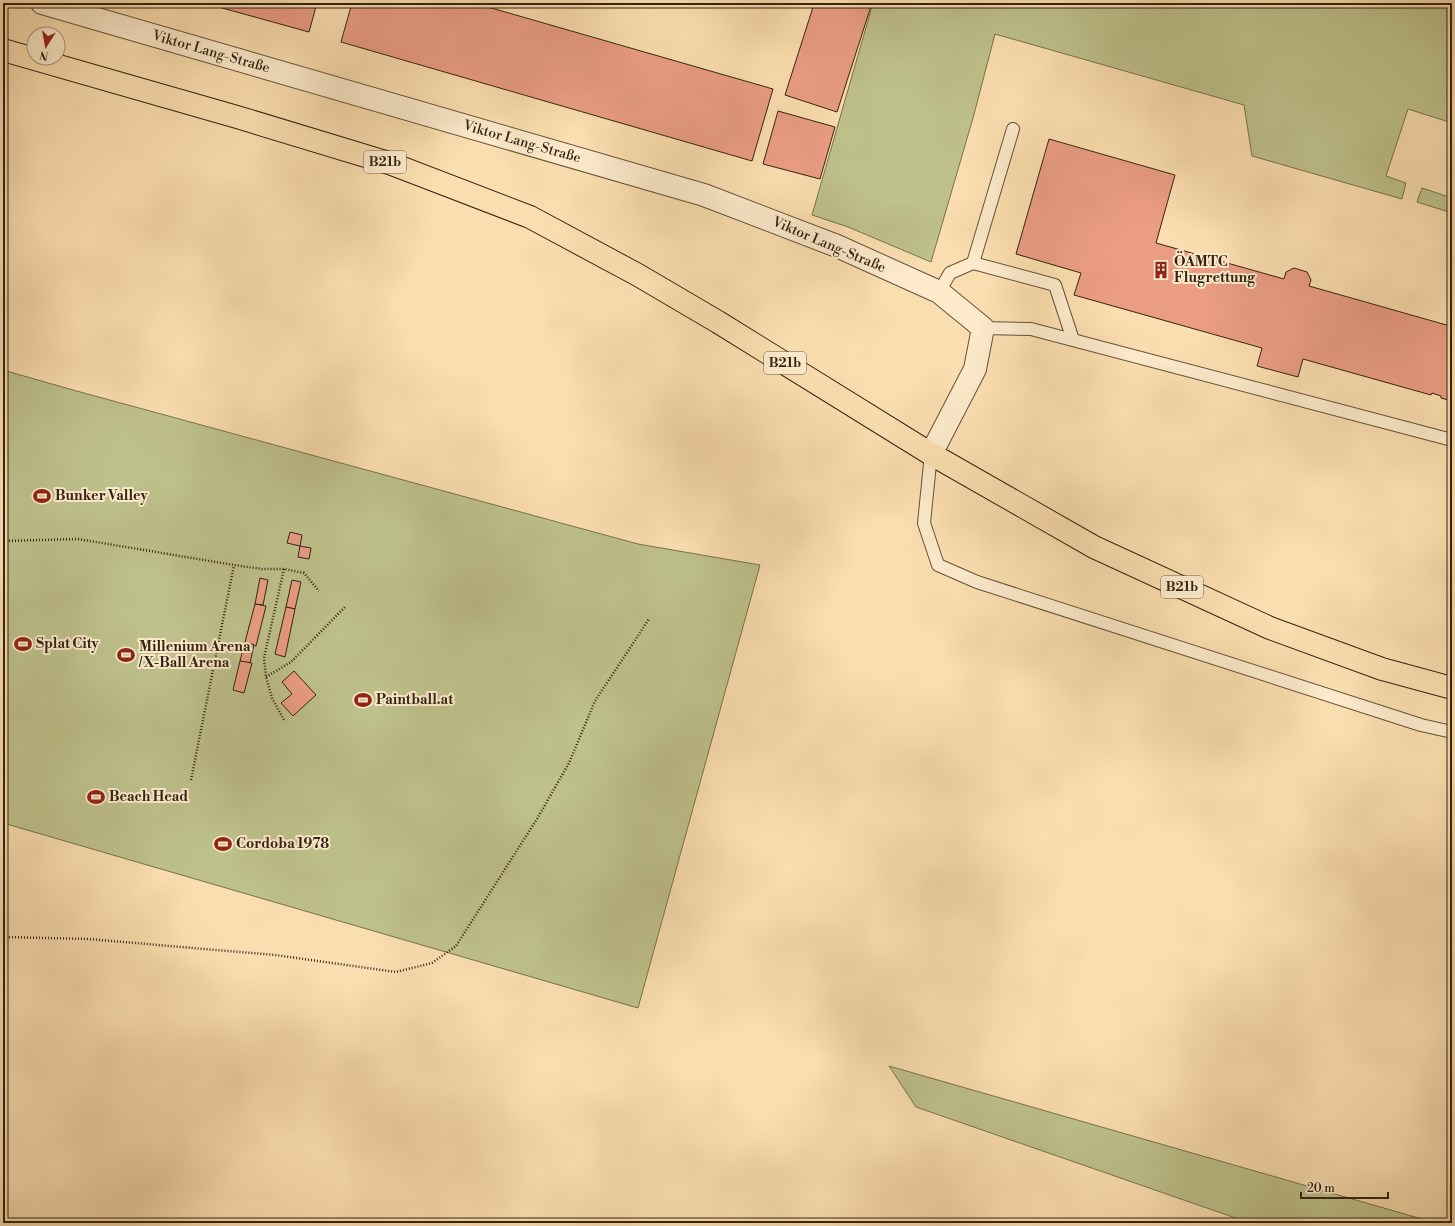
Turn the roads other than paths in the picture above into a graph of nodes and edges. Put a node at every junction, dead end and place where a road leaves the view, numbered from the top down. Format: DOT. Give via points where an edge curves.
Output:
graph roads {
  1 [pos="42,3"];
  2 [pos="3,50"];
  3 [pos="1013,129"];
  4 [pos="973,263"];
  5 [pos="939,292"];
  6 [pos="982,328"];
  7 [pos="1073,340"];
  8 [pos="1452,440"];
  9 [pos="931,454"];
  10 [pos="1452,688"];
  11 [pos="1452,732"];
  1 -- 5 [label="street, Viktor Lang-Straße" via="704,195 836,246"];
  2 -- 9 [label="main road, B21b" via="392,164 530,217 638,275 718,322"];
  3 -- 4 [label="lane"];
  4 -- 5 [label="lane" via="950,273"];
  4 -- 7 [label="lane" via="1055,285"];
  5 -- 6 [label="street, Viktor Lang-Straße"];
  6 -- 7 [label="lane" via="1031,329"];
  6 -- 9 [label="street" via="975,369"];
  7 -- 8 [label="lane"];
  9 -- 10 [label="main road, B21b" via="1094,547 1270,628 1382,669"];
  9 -- 11 [label="lane" via="924,523 938,565 985,584"];
}
